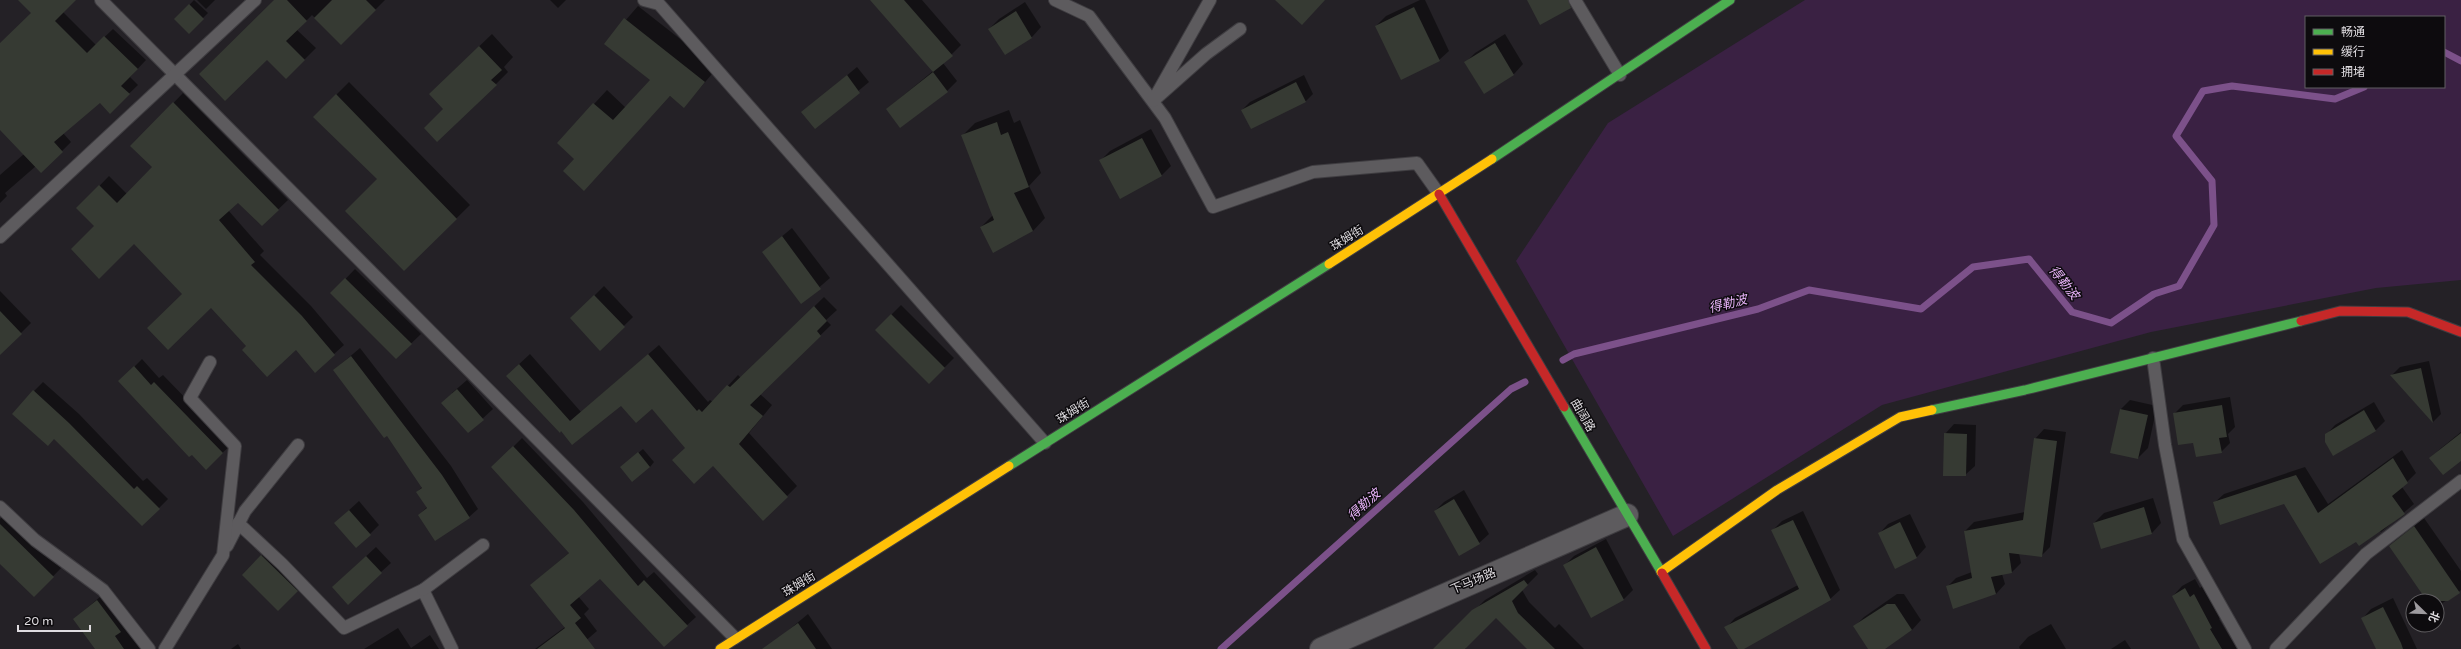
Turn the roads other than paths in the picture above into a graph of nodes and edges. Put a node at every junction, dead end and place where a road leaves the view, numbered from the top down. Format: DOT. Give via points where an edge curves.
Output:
graph roads {
  1 [pos="101,0"];
  2 [pos="255,0"];
  3 [pos="644,0"];
  4 [pos="1055,0"];
  5 [pos="1210,0"];
  6 [pos="1575,0"];
  7 [pos="1730,0"];
  8 [pos="1240,29"];
  9 [pos="174,74"];
  10 [pos="1620,75"];
  11 [pos="1153,101"];
  12 [pos="1439,194"];
  13 [pos="0,237"];
  14 [pos="2461,332"];
  15 [pos="2154,358"];
  16 [pos="210,362"];
  17 [pos="1045,442"];
  18 [pos="298,445"];
  19 [pos="2461,481"];
  20 [pos="0,507"];
  21 [pos="1627,514"];
  22 [pos="238,524"];
  23 [pos="483,545"];
  24 [pos="223,555"];
  25 [pos="1661,572"];
  26 [pos="423,590"];
  27 [pos="735,638"];
  28 [pos="149,649"];
  29 [pos="165,649"];
  30 [pos="452,649"];
  31 [pos="720,649"];
  32 [pos="1321,649"];
  33 [pos="1706,649"];
  34 [pos="2245,649"];
  35 [pos="2276,649"];
  1 -- 9 [label="lane"];
  2 -- 9 [label="lane"];
  3 -- 17 [label="lane" via="659,4"];
  4 -- 11 [label="lane" via="1089,16"];
  5 -- 11 [label="lane"];
  6 -- 10 [label="lane"];
  7 -- 10 [label="street, 珠姆街"];
  8 -- 11 [label="lane" via="1206,54"];
  9 -- 13 [label="lane"];
  9 -- 27 [label="lane"];
  10 -- 12 [label="street, 珠姆街"];
  11 -- 12 [label="lane" via="1166,118 1213,207 1313,172 1417,163"];
  12 -- 17 [label="street, 珠姆街"];
  12 -- 21 [label="street, 曲阔路"];
  14 -- 15 [label="street" via="2408,312 2340,312"];
  15 -- 25 [label="street" via="1900,417 1777,490"];
  15 -- 34 [label="lane" via="2165,445 2183,538"];
  16 -- 24 [label="lane" via="190,398 235,446"];
  17 -- 27 [label="street, 珠姆街"];
  18 -- 22 [label="lane" via="245,511"];
  19 -- 35 [label="lane" via="2366,554"];
  20 -- 28 [label="lane" via="35,540 103,590"];
  21 -- 25 [label="street, 曲阔路"];
  21 -- 32 [label="street, 下马场路"];
  22 -- 24 [label="lane"];
  22 -- 26 [label="lane" via="282,564 344,628"];
  23 -- 26 [label="lane"];
  24 -- 29 [label="lane"];
  25 -- 33 [label="street, 曲阔路"];
  26 -- 30 [label="lane"];
  27 -- 31 [label="street, 珠姆街"];
}
